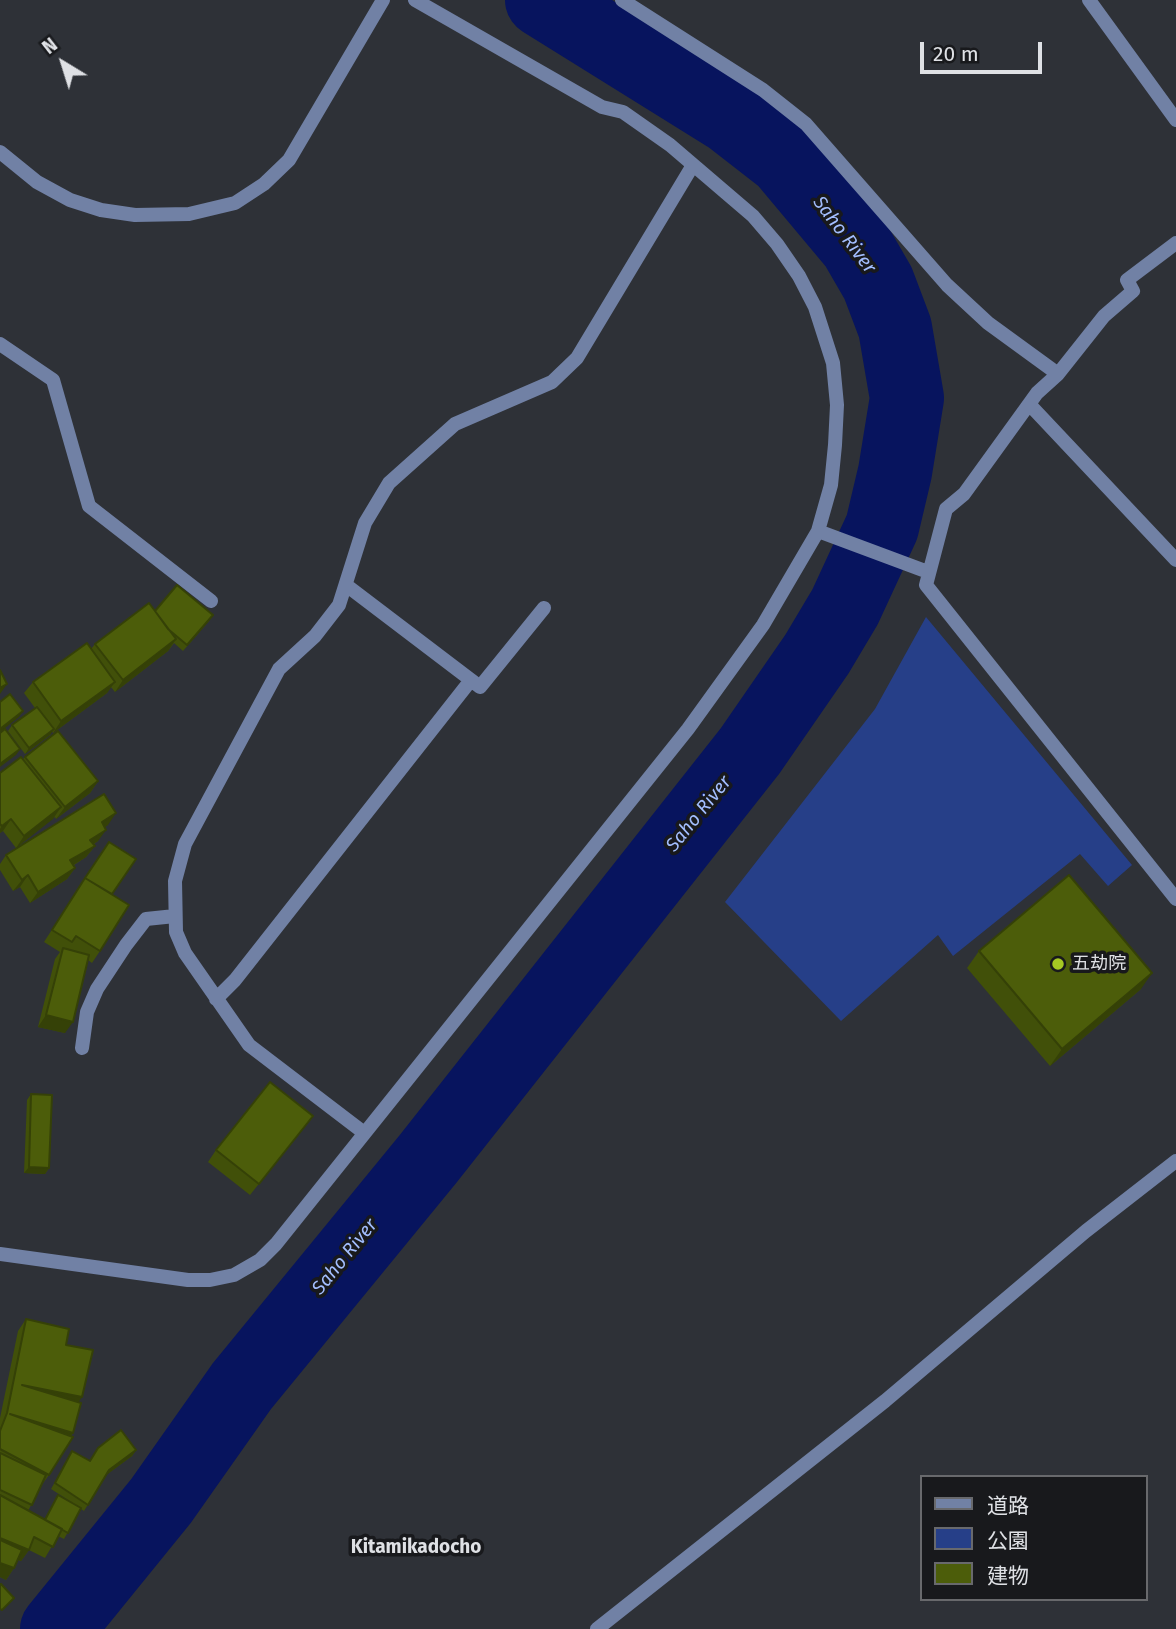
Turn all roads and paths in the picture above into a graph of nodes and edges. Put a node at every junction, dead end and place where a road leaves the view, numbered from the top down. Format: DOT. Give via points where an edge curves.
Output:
graph roads {
  1 [pos="383,0"];
  2 [pos="415,0"];
  3 [pos="622,0"];
  4 [pos="1090,0"];
  5 [pos="1176,120"];
  6 [pos="0,152"];
  7 [pos="693,165"];
  8 [pos="1176,243"];
  9 [pos="0,344"];
  10 [pos="1058,374"];
  11 [pos="1030,405"];
  12 [pos="818,531"];
  13 [pos="1176,560"];
  14 [pos="924,571"];
  15 [pos="346,585"];
  16 [pos="211,601"];
  17 [pos="544,608"];
  18 [pos="471,680"];
  19 [pos="1176,899"];
  20 [pos="175,916"];
  21 [pos="216,999"];
  22 [pos="82,1048"];
  23 [pos="363,1132"];
  24 [pos="1176,1161"];
  25 [pos="0,1254"];
  26 [pos="597,1629"];
  1 -- 6 [label="street" via="289,160 235,203 189,214 101,210 37,182"];
  2 -- 7 [label="street" via="602,107 623,112"];
  3 -- 10 [label="street" via="763,90 806,124 947,285 988,323"];
  4 -- 5 [label="street"];
  7 -- 12 [label="street" via="753,216 777,244 799,276 825,334 836,405 831,485"];
  7 -- 15 [label="street" via="577,358 552,382 455,424 389,483 365,523"];
  8 -- 10 [label="street" via="1128,281 1133,292 1104,316"];
  9 -- 16 [label="street" via="53,380 89,506"];
  10 -- 11 [label="street"];
  11 -- 13 [label="street"];
  11 -- 14 [label="street" via="964,494 946,509"];
  12 -- 14 [label="street"];
  12 -- 23 [label="street" via="763,625 688,729"];
  14 -- 19 [label="street" via="926,585"];
  15 -- 18 [label="street"];
  15 -- 20 [label="street" via="338,605 315,636 279,669 191,832 175,881"];
  17 -- 18 [label="street" via="481,687"];
  18 -- 21 [label="street"];
  20 -- 21 [label="street" via="185,953"];
  20 -- 22 [label="street" via="146,919 126,945 97,989"];
  21 -- 23 [label="street" via="249,1045"];
  23 -- 25 [label="street" via="276,1244 234,1275 188,1280"];
  24 -- 26 [label="street" via="885,1401"];
}
